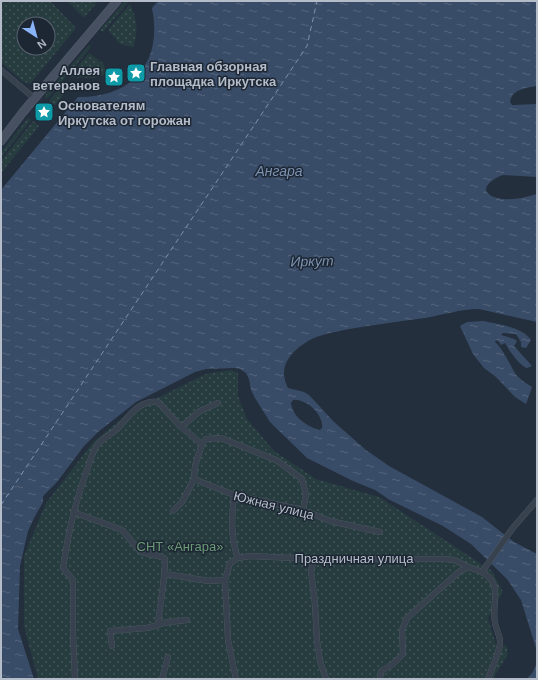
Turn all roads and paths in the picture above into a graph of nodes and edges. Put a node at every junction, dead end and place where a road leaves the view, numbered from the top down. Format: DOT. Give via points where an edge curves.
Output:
graph roads {
  1 [pos="117,1"];
  2 [pos="1,70"];
  3 [pos="34,98"];
  4 [pos="1,141"];
  5 [pos="218,403"];
  6 [pos="181,426"];
  7 [pos="202,444"];
  8 [pos="194,479"];
  9 [pos="234,495"];
  10 [pos="537,500"];
  11 [pos="303,510"];
  12 [pos="173,511"];
  13 [pos="73,512"];
  14 [pos="380,532"];
  15 [pos="238,558"];
  16 [pos="314,559"];
  17 [pos="468,567"];
  18 [pos="483,570"];
  19 [pos="165,574"];
  20 [pos="225,580"];
  21 [pos="187,620"];
  22 [pos="158,625"];
  23 [pos="112,646"];
  24 [pos="168,658"];
  25 [pos="75,679"];
  26 [pos="162,679"];
  27 [pos="236,679"];
  28 [pos="326,679"];
  29 [pos="380,679"];
  30 [pos="488,679"];
  1 -- 3 [label="main road"];
  2 -- 3 [label="street"];
  3 -- 4 [label="main road"];
  5 -- 6 [label="street" via="200,411"];
  6 -- 7 [label="street"];
  6 -- 13 [label="street" via="158,402 146,402 136,409 96,447"];
  7 -- 8 [label="street"];
  7 -- 11 [label="street" via="206,439 221,438 276,460 302,479 306,494"];
  8 -- 9 [label="street, Южная улица"];
  8 -- 12 [label="street" via="182,502"];
  9 -- 11 [label="street, Южная улица"];
  9 -- 15 [label="street" via="232,539"];
  10 -- 18 [label="street" via="512,529"];
  11 -- 14 [label="street, Южная улица" via="330,521"];
  13 -- 19 [label="street" via="122,530 141,552 165,559"];
  13 -- 25 [label="street" via="63,568 73,580"];
  15 -- 16 [label="street, Праздничная улица" via="250,556"];
  15 -- 20 [label="street" via="230,563"];
  16 -- 17 [label="street, Праздничная улица" via="445,559 454,560"];
  16 -- 28 [label="street" via="310,571 317,641"];
  17 -- 18 [label="street, Праздничная улица"];
  17 -- 29 [label="street" via="452,577 407,618 402,630 403,654 381,671"];
  18 -- 30 [label="street" via="495,588 494,621 500,639"];
  19 -- 20 [label="street" via="209,581"];
  19 -- 22 [label="street"];
  20 -- 27 [label="street" via="228,640"];
  21 -- 22 [label="street"];
  22 -- 23 [label="street" via="110,631"];
  24 -- 26 [label="street"];
}
